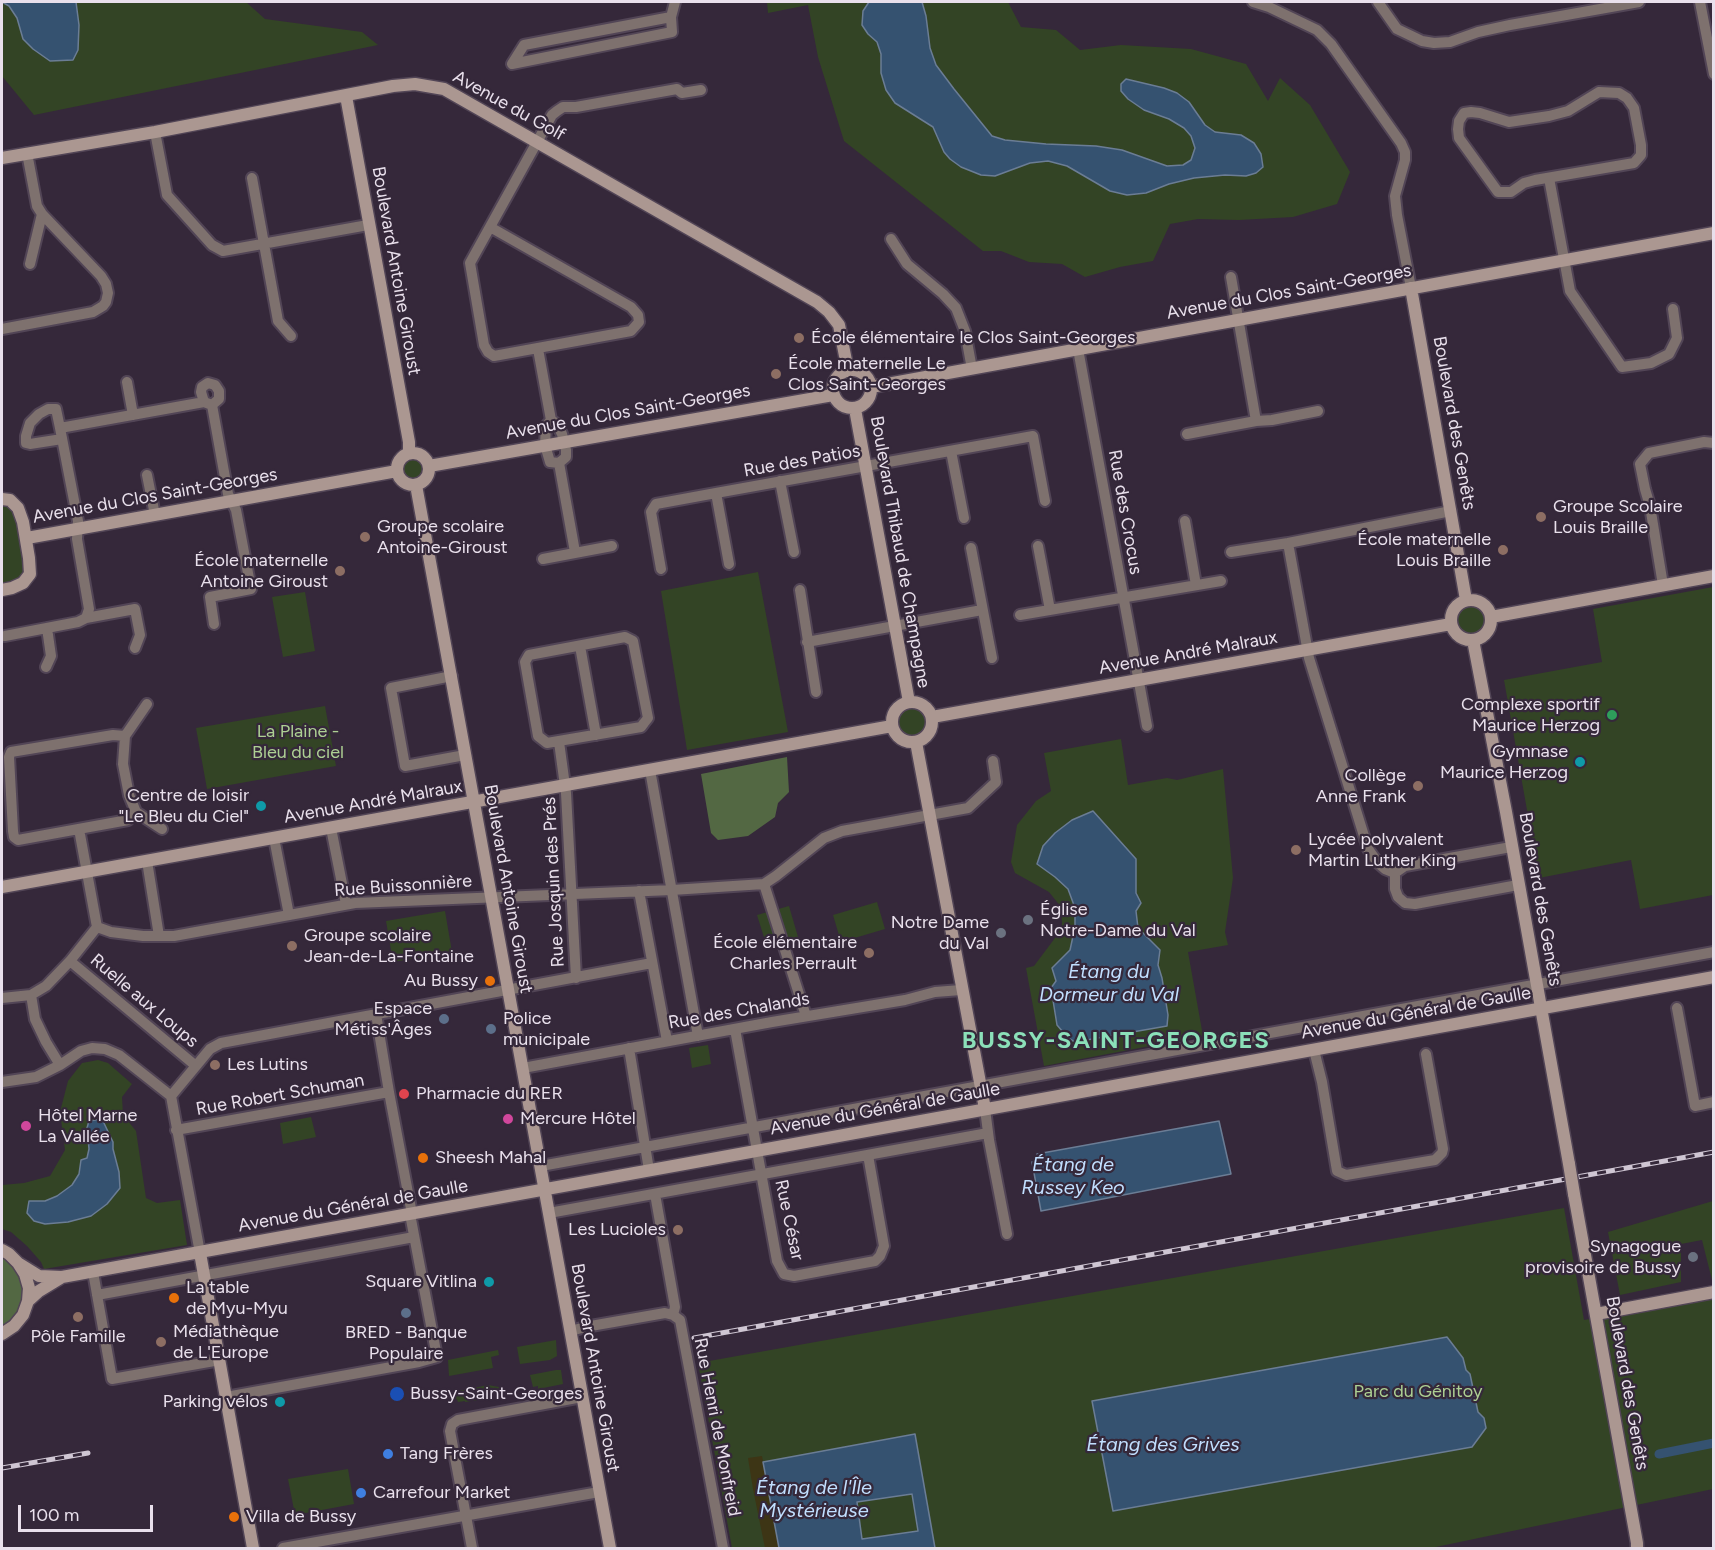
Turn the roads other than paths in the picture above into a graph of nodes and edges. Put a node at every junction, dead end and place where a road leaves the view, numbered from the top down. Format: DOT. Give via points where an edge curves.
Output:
graph roads {
  1 [pos="675,2"];
  2 [pos="1255,2"];
  3 [pos="1378,2"];
  4 [pos="1639,2"];
  5 [pos="1700,2"];
  6 [pos="671,17"];
  7 [pos="1713,74"];
  8 [pos="701,90"];
  9 [pos="346,96"];
  10 [pos="155,132"];
  11 [pos="538,142"];
  12 [pos="27,153"];
  13 [pos="2,158"];
  14 [pos="252,178"];
  15 [pos="1549,178"];
  16 [pos="42,214"];
  17 [pos="368,225"];
  18 [pos="490,227"];
  19 [pos="1713,233"];
  20 [pos="891,239"];
  21 [pos="264,244"];
  22 [pos="1564,260"];
  23 [pos="30,264"];
  24 [pos="1231,277"];
  25 [pos="1411,288"];
  26 [pos="1673,309"];
  27 [pos="1239,319"];
  28 [pos="2,329"];
  29 [pos="291,336"];
  30 [pos="538,349"];
  31 [pos="1078,349"];
  32 [pos="972,369"];
  33 [pos="848,370"];
  34 [pos="127,381"];
  35 [pos="871,387"];
  36 [pos="833,395"];
  37 [pos="855,408"];
  38 [pos="1318,411"];
  39 [pos="133,415"];
  40 [pos="551,420"];
  41 [pos="1256,421"];
  42 [pos="1187,435"];
  43 [pos="565,442"];
  44 [pos="1713,443"];
  45 [pos="545,445"];
  46 [pos="951,451"];
  47 [pos="409,453"];
  48 [pos="559,463"];
  49 [pos="429,466"];
  50 [pos="866,466"];
  51 [pos="397,471"];
  52 [pos="147,476"];
  53 [pos="780,482"];
  54 [pos="416,485"];
  55 [pos="716,493"];
  56 [pos="2,499"];
  57 [pos="232,501"];
  58 [pos="1045,501"];
  59 [pos="1451,511"];
  60 [pos="155,515"];
  61 [pos="964,518"];
  62 [pos="1185,521"];
  63 [pos="78,529"];
  64 [pos="27,538"];
  65 [pos="1288,543"];
  66 [pos="612,546"];
  67 [pos="1038,546"];
  68 [pos="971,548"];
  69 [pos="575,552"];
  70 [pos="794,552"];
  71 [pos="1231,552"];
  72 [pos="543,559"];
  73 [pos="729,564"];
  74 [pos="661,569"];
  75 [pos="1713,576"];
  76 [pos="1221,580"];
  77 [pos="1196,585"];
  78 [pos="1664,585"];
  79 [pos="2,590"];
  80 [pos="800,590"];
  81 [pos="1124,598"];
  82 [pos="1466,600"];
  83 [pos="982,610"];
  84 [pos="1050,610"];
  85 [pos="1020,615"];
  86 [pos="1491,617"];
  87 [pos="86,618"];
  88 [pos="214,624"];
  89 [pos="1451,624"];
  90 [pos="896,627"];
  91 [pos="46,628"];
  92 [pos="5,636"];
  93 [pos="1473,640"];
  94 [pos="807,642"];
  95 [pos="580,646"];
  96 [pos="135,648"];
  97 [pos="1307,650"];
  98 [pos="992,658"];
  99 [pos="46,667"];
  100 [pos="452,675"];
  101 [pos="1138,681"];
  102 [pos="816,692"];
  103 [pos="909,702"];
  104 [pos="147,704"];
  105 [pos="932,717"];
  106 [pos="892,726"];
  107 [pos="1147,726"];
  108 [pos="596,735"];
  109 [pos="125,736"];
  110 [pos="559,742"];
  111 [pos="916,742"];
  112 [pos="465,755"];
  113 [pos="993,761"];
  114 [pos="650,770"];
  115 [pos="565,785"];
  116 [pos="6,797"];
  117 [pos="474,802"];
  118 [pos="136,812"];
  119 [pos="930,815"];
  120 [pos="331,828"];
  121 [pos="162,829"];
  122 [pos="79,830"];
  123 [pos="274,838"];
  124 [pos="1511,847"];
  125 [pos="147,861"];
  126 [pos="88,872"];
  127 [pos="1395,873"];
  128 [pos="764,884"];
  129 [pos="1518,885"];
  130 [pos="2,887"];
  131 [pos="672,890"];
  132 [pos="639,891"];
  133 [pos="571,894"];
  134 [pos="490,896"];
  135 [pos="346,904"];
  136 [pos="289,915"];
  137 [pos="97,927"];
  138 [pos="159,936"];
  139 [pos="1713,952"];
  140 [pos="70,961"];
  141 [pos="652,963"];
  142 [pos="1713,977"];
  143 [pos="576,978"];
  144 [pos="1537,984"];
  145 [pos="508,990"];
  146 [pos="961,990"];
  147 [pos="31,994"];
  148 [pos="2,998"];
  149 [pos="1677,1008"];
  150 [pos="1541,1009"];
  151 [pos="376,1014"];
  152 [pos="806,1016"];
  153 [pos="735,1029"];
  154 [pos="698,1036"];
  155 [pos="667,1041"];
  156 [pos="628,1048"];
  157 [pos="1314,1050"];
  158 [pos="1426,1054"];
  159 [pos="60,1065"];
  160 [pos="196,1066"];
  161 [pos="523,1068"];
  162 [pos="2,1082"];
  163 [pos="981,1086"];
  164 [pos="389,1092"];
  165 [pos="171,1096"];
  166 [pos="1713,1102"];
  167 [pos="985,1109"];
  168 [pos="753,1127"];
  169 [pos="176,1130"];
  170 [pos="988,1133"];
  171 [pos="645,1147"];
  172 [pos="758,1150"];
  173 [pos="868,1155"];
  174 [pos="541,1166"];
  175 [pos="649,1170"];
  176 [pos="762,1174"];
  177 [pos="545,1189"];
  178 [pos="655,1194"];
  179 [pos="549,1213"];
  180 [pos="411,1214"];
  181 [pos="1006,1234"];
  182 [pos="414,1237"];
  183 [pos="2,1250"];
  184 [pos="200,1252"];
  185 [pos="18,1263"];
  186 [pos="93,1272"];
  187 [pos="204,1275"];
  188 [pos="62,1277"];
  189 [pos="1713,1292"];
  190 [pos="97,1295"];
  191 [pos="28,1302"];
  192 [pos="1596,1314"];
  193 [pos="673,1315"];
  194 [pos="571,1331"];
  195 [pos="2,1334"];
  196 [pos="220,1360"];
  197 [pos="226,1397"];
  198 [pos="582,1397"];
  199 [pos="599,1492"];
  200 [pos="466,1516"];
  201 [pos="1638,1547"];
  202 [pos="253,1548"];
  203 [pos="283,1548"];
  204 [pos="472,1548"];
  205 [pos="610,1548"];
  206 [pos="723,1548"];
  1 -- 6 [label="street"];
  2 -- 25 [label="street" via="1317,30 1332,44 1401,143 1405,160 1395,196 1396,215"];
  3 -- 4 [label="street" via="1397,29 1434,43"];
  5 -- 7 [label="street"];
  6 -- 6 [label="street" via="524,45 512,64 672,32"];
  8 -- 11 [label="street" via="682,93 677,89 563,107 552,115"];
  9 -- 10 [label="street, Avenue du Golf"];
  9 -- 11 [label="street, Avenue du Golf" via="416,84 444,89"];
  9 -- 17 [label="street, Boulevard Antoine Giroust"];
  10 -- 12 [label="street, Avenue du Golf"];
  10 -- 21 [label="street" via="167,195 212,245 223,251"];
  11 -- 18 [label="street"];
  11 -- 33 [label="street, Avenue du Golf" via="817,302 839,325"];
  12 -- 13 [label="street, Avenue du Golf"];
  12 -- 16 [label="street"];
  14 -- 21 [label="street"];
  15 -- 15 [label="street" via="1634,163 1641,155 1641,145 1634,108 1628,98 1619,93 1599,92 1558,115 1509,122 1480,112 1464,113 1459,121 1459,138 1498,192 1511,192 1524,183"];
  15 -- 22 [label="street"];
  16 -- 23 [label="street"];
  16 -- 28 [label="street" via="101,276 108,292 106,302 93,312"];
  17 -- 21 [label="street"];
  17 -- 47 [label="street, Boulevard Antoine Giroust"];
  18 -- 30 [label="street" via="470,263 484,345 494,356"];
  18 -- 30 [label="street" via="631,307 638,315 639,322 631,331"];
  19 -- 22 [label="street, Avenue du Clos Saint-Georges"];
  20 -- 32 [label="street" via="907,264 956,308"];
  21 -- 29 [label="street" via="278,321"];
  22 -- 25 [label="street, Avenue du Clos Saint-Georges"];
  22 -- 26 [label="street" via="1570,291 1622,367 1651,363 1669,354 1677,338"];
  24 -- 27 [label="street"];
  25 -- 27 [label="street, Avenue du Clos Saint-Georges"];
  25 -- 59 [label="street, Boulevard des Genêts"];
  27 -- 31 [label="street, Avenue du Clos Saint-Georges"];
  27 -- 41 [label="street"];
  30 -- 40 [label="street"];
  31 -- 32 [label="street, Avenue du Clos Saint-Georges"];
  31 -- 81 [label="street, Rue des Crocus"];
  32 -- 35 [label="street, Avenue du Clos Saint-Georges"];
  33 -- 35 [label="street" via="861,372"];
  33 -- 36 [label="street" via="834,382"];
  34 -- 39 [label="street"];
  35 -- 37 [label="street" via="865,403"];
  36 -- 37 [label="street" via="844,407"];
  36 -- 43 [label="street, Avenue du Clos Saint-Georges"];
  37 -- 50 [label="street, Boulevard Thibaud de Champagne"];
  38 -- 41 [label="street"];
  39 -- 57 [label="street" via="208,403"];
  39 -- 63 [label="street" via="61,434"];
  40 -- 43 [label="street"];
  40 -- 45 [label="street" via="546,426"];
  41 -- 42 [label="street"];
  43 -- 45 [label="street, Avenue du Clos Saint-Georges"];
  43 -- 48 [label="street" via="566,457"];
  44 -- 78 [label="street" via="1649,453 1640,464"];
  45 -- 48 [label="street" via="550,462"];
  45 -- 49 [label="street, Avenue du Clos Saint-Georges"];
  46 -- 50 [label="street, Rue des Patios"];
  46 -- 58 [label="street, Rue des Patios" via="1033,436"];
  46 -- 61 [label="street"];
  47 -- 49 [label="street" via="420,453"];
  47 -- 51 [label="street" via="398,462"];
  48 -- 69 [label="street"];
  49 -- 54 [label="street" via="428,476"];
  50 -- 53 [label="street, Rue des Patios"];
  50 -- 90 [label="street, Boulevard Thibaud de Champagne"];
  51 -- 54 [label="street" via="401,480"];
  51 -- 57 [label="street, Avenue du Clos Saint-Georges"];
  52 -- 60 [label="street"];
  53 -- 55 [label="street, Rue des Patios"];
  53 -- 70 [label="street"];
  54 -- 100 [label="street, Boulevard Antoine Giroust"];
  55 -- 73 [label="street"];
  55 -- 74 [label="street, Rue des Patios" via="656,504 651,512"];
  56 -- 64 [label="street" via="10,500 18,508"];
  57 -- 60 [label="street, Avenue du Clos Saint-Georges"];
  57 -- 88 [label="street" via="251,589 210,597"];
  59 -- 65 [label="street"];
  59 -- 82 [label="street, Boulevard des Genêts"];
  60 -- 63 [label="street, Avenue du Clos Saint-Georges"];
  62 -- 77 [label="street"];
  63 -- 64 [label="street, Avenue du Clos Saint-Georges"];
  63 -- 87 [label="street" via="89,609"];
  64 -- 79 [label="street" via="30,574 23,583"];
  65 -- 71 [label="street"];
  65 -- 97 [label="street"];
  66 -- 69 [label="street"];
  67 -- 84 [label="street"];
  68 -- 83 [label="street"];
  69 -- 72 [label="street"];
  75 -- 78 [label="street"];
  76 -- 77 [label="street"];
  77 -- 81 [label="street"];
  78 -- 86 [label="street"];
  80 -- 94 [label="street"];
  81 -- 84 [label="street"];
  81 -- 101 [label="street, Rue des Crocus"];
  82 -- 86 [label="street" via="1485,605"];
  82 -- 89 [label="street" via="1455,606"];
  83 -- 90 [label="street"];
  83 -- 98 [label="street"];
  84 -- 85 [label="street"];
  86 -- 93 [label="street" via="1485,634"];
  87 -- 91 [label="street"];
  87 -- 96 [label="street" via="135,609 140,635"];
  89 -- 93 [label="street" via="1462,638"];
  89 -- 97 [label="street, Avenue André Malraux"];
  90 -- 94 [label="street"];
  90 -- 103 [label="street, Boulevard Thibaud de Champagne"];
  91 -- 92 [label="street"];
  91 -- 99 [label="street" via="51,656"];
  93 -- 124 [label="street, Boulevard des Genêts"];
  94 -- 102 [label="street"];
  95 -- 108 [label="street"];
  95 -- 108 [label="street" via="625,637 633,641 648,718 641,727"];
  95 -- 110 [label="street" via="529,655 525,662 538,736 547,743"];
  97 -- 101 [label="street, Avenue André Malraux"];
  97 -- 127 [label="street" via="1368,849 1378,863"];
  100 -- 112 [label="street, Boulevard Antoine Giroust"];
  100 -- 112 [label="street" via="391,688 405,766"];
  101 -- 105 [label="street, Avenue André Malraux"];
  101 -- 107 [label="street, Rue des Crocus"];
  103 -- 105 [label="street" via="923,705"];
  103 -- 106 [label="street" via="894,713"];
  104 -- 109 [label="street"];
  105 -- 111 [label="street" via="930,732"];
  106 -- 111 [label="street" via="898,737"];
  106 -- 114 [label="street, Avenue André Malraux"];
  108 -- 110 [label="street"];
  109 -- 116 [label="street" via="11,753"];
  109 -- 118 [label="street" via="123,770"];
  110 -- 115 [label="street, Rue Josquin des Prés"];
  111 -- 119 [label="street"];
  112 -- 117 [label="street, Boulevard Antoine Giroust"];
  113 -- 119 [label="street" via="996,782 968,808"];
  114 -- 115 [label="street, Avenue André Malraux"];
  114 -- 131 [label="street"];
  115 -- 117 [label="street, Avenue André Malraux"];
  115 -- 133 [label="street, Rue Josquin des Prés"];
  116 -- 122 [label="street" via="14,837 18,840"];
  117 -- 120 [label="street, Avenue André Malraux"];
  117 -- 134 [label="street, Boulevard Antoine Giroust"];
  118 -- 121 [label="street"];
  118 -- 122 [label="street" via="128,820"];
  119 -- 128 [label="street" via="842,831 824,838"];
  119 -- 146 [label="street"];
  120 -- 123 [label="street, Avenue André Malraux"];
  120 -- 135 [label="street"];
  122 -- 126 [label="street"];
  123 -- 125 [label="street, Avenue André Malraux"];
  123 -- 136 [label="street"];
  124 -- 127 [label="street" via="1405,866"];
  124 -- 129 [label="street, Boulevard des Genêts"];
  125 -- 126 [label="street, Avenue André Malraux"];
  125 -- 138 [label="street"];
  126 -- 130 [label="street, Avenue André Malraux"];
  126 -- 137 [label="street"];
  127 -- 129 [label="street" via="1395,889 1405,903"];
  128 -- 131 [label="street, Rue Buissonnière"];
  128 -- 152 [label="street"];
  129 -- 144 [label="street, Boulevard des Genêts"];
  131 -- 132 [label="street, Rue Buissonnière"];
  131 -- 154 [label="street"];
  132 -- 133 [label="street, Rue Buissonnière"];
  132 -- 141 [label="street"];
  133 -- 134 [label="street, Rue Buissonnière"];
  133 -- 143 [label="street, Rue Josquin des Prés"];
  134 -- 135 [label="street, Rue Buissonnière"];
  134 -- 145 [label="street, Boulevard Antoine Giroust"];
  135 -- 136 [label="street, Rue Buissonnière"];
  136 -- 138 [label="street, Rue Buissonnière"];
  137 -- 138 [label="street, Rue Buissonnière"];
  137 -- 140 [label="street"];
  139 -- 144 [label="street, Avenue du Général de Gaulle"];
  140 -- 147 [label="street" via="46,986"];
  140 -- 160 [label="street, Ruelle aux Loups"];
  141 -- 143 [label="street"];
  141 -- 155 [label="street"];
  142 -- 150 [label="street, Avenue du Général de Gaulle"];
  143 -- 145 [label="street"];
  144 -- 150 [label="street, Boulevard des Genêts"];
  144 -- 163 [label="street, Avenue du Général de Gaulle"];
  145 -- 151 [label="street"];
  145 -- 161 [label="street, Boulevard Antoine Giroust"];
  146 -- 152 [label="street, Rue des Chalands"];
  146 -- 163 [label="street"];
  147 -- 148 [label="street"];
  147 -- 159 [label="street" via="35,1019"];
  149 -- 166 [label="street" via="1695,1106"];
  150 -- 157 [label="street, Avenue du Général de Gaulle"];
  150 -- 192 [label="street, Boulevard des Genêts, bridge"];
  151 -- 160 [label="street" via="221,1043 210,1049"];
  151 -- 164 [label="street"];
  152 -- 153 [label="street, Rue des Chalands"];
  153 -- 154 [label="street, Rue des Chalands"];
  153 -- 168 [label="street, Rue César"];
  154 -- 155 [label="street, Rue des Chalands"];
  155 -- 156 [label="street, Rue des Chalands"];
  156 -- 161 [label="street, Rue des Chalands"];
  156 -- 171 [label="street"];
  157 -- 158 [label="street" via="1337,1171 1346,1175 1435,1160 1442,1153"];
  157 -- 167 [label="street, Avenue du Général de Gaulle"];
  159 -- 162 [label="street" via="36,1077"];
  159 -- 165 [label="street" via="81,1051 105,1049 119,1055"];
  160 -- 165 [label="street"];
  161 -- 174 [label="street, Boulevard Antoine Giroust"];
  163 -- 167 [label="street"];
  163 -- 168 [label="street, Avenue du Général de Gaulle"];
  164 -- 169 [label="street, Rue Robert Schuman"];
  164 -- 180 [label="street"];
  165 -- 169 [label="street"];
  167 -- 170 [label="street"];
  167 -- 172 [label="street, Avenue du Général de Gaulle"];
  168 -- 171 [label="street, Avenue du Général de Gaulle"];
  168 -- 172 [label="street, Rue César"];
  169 -- 184 [label="street"];
  170 -- 173 [label="street"];
  170 -- 181 [label="street"];
  171 -- 174 [label="street, Avenue du Général de Gaulle"];
  171 -- 175 [label="street"];
  172 -- 175 [label="street, Avenue du Général de Gaulle"];
  172 -- 176 [label="street, Rue César"];
  173 -- 176 [label="street"];
  173 -- 176 [label="street, Rue César" via="884,1246 875,1261 784,1274 777,1261"];
  174 -- 177 [label="street, Boulevard Antoine Giroust"];
  175 -- 177 [label="street, Avenue du Général de Gaulle"];
  176 -- 178 [label="street"];
  177 -- 179 [label="street, Boulevard Antoine Giroust"];
  177 -- 180 [label="street, Avenue du Général de Gaulle"];
  178 -- 179 [label="street"];
  178 -- 193 [label="street, Rue Henri de Monfreid" via="675,1307"];
  179 -- 194 [label="street, Boulevard Antoine Giroust"];
  180 -- 182 [label="street"];
  180 -- 184 [label="street, Avenue du Général de Gaulle"];
  182 -- 187 [label="street"];
  182 -- 197 [label="street" via="437,1357"];
  183 -- 185 [label="street, Avenue du Général de Gaulle"];
  184 -- 186 [label="street, Avenue du Général de Gaulle"];
  184 -- 187 [label="street"];
  185 -- 188 [label="street, Avenue du Général de Gaulle" via="39,1276"];
  185 -- 191 [label="street" via="29,1288"];
  186 -- 188 [label="street, Avenue du Général de Gaulle"];
  186 -- 190 [label="street"];
  187 -- 190 [label="street"];
  187 -- 196 [label="street"];
  188 -- 191 [label="street, Avenue du Général de Gaulle"];
  189 -- 192 [label="street"];
  190 -- 196 [label="street" via="112,1379"];
  191 -- 195 [label="street, Avenue du Général de Gaulle" via="23,1315"];
  192 -- 201 [label="street, Boulevard des Genêts"];
  193 -- 194 [label="street" via="650,1315"];
  193 -- 206 [label="street, Rue Henri de Monfreid" via="681,1324"];
  194 -- 198 [label="street, Boulevard Antoine Giroust"];
  196 -- 197 [label="street"];
  197 -- 202 [label="street"];
  198 -- 199 [label="street, Boulevard Antoine Giroust"];
  198 -- 200 [label="street" via="452,1424 450,1431"];
  199 -- 200 [label="street"];
  199 -- 205 [label="street, Boulevard Antoine Giroust"];
  200 -- 203 [label="street"];
  200 -- 204 [label="street"];
}
